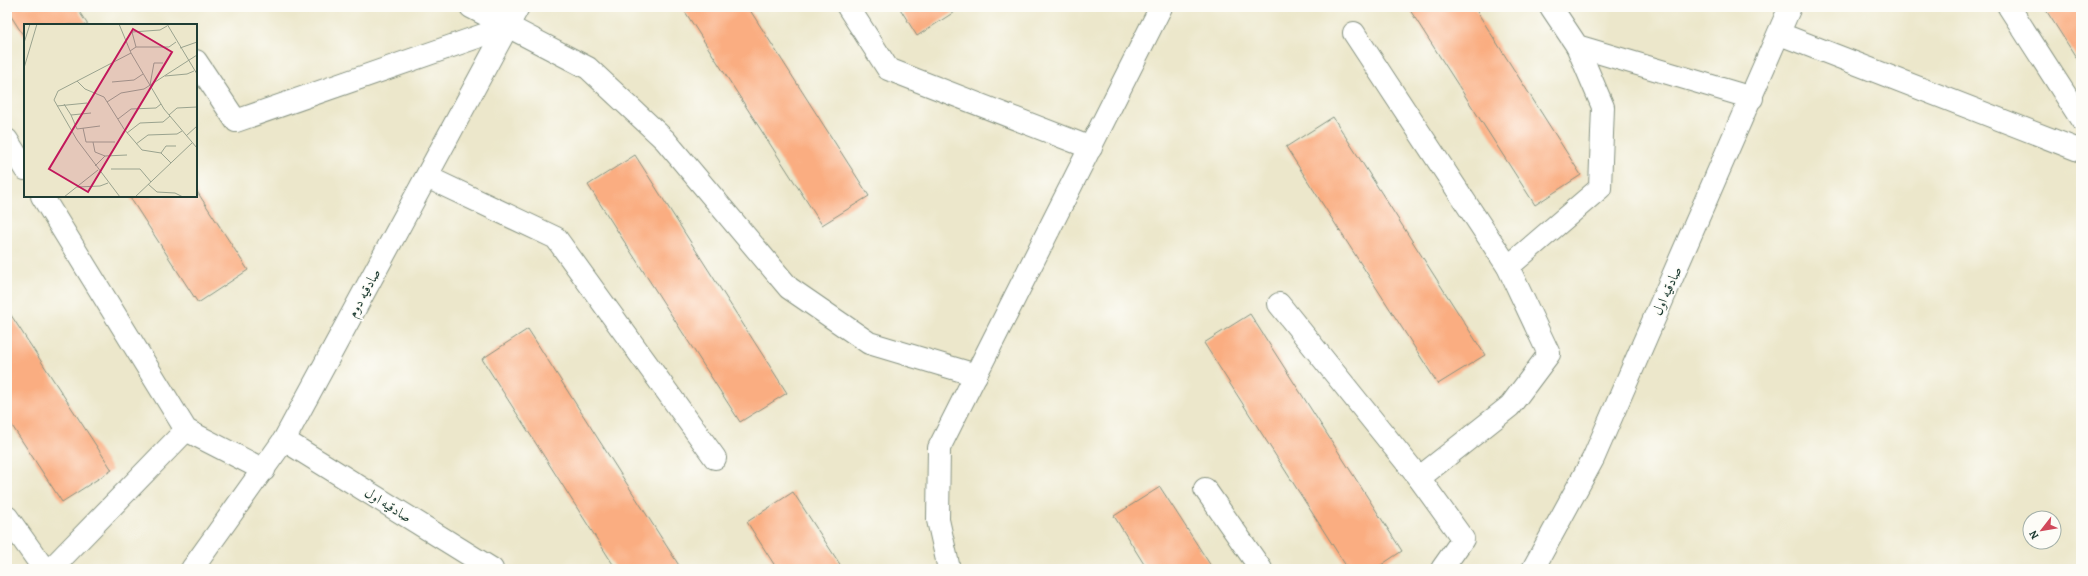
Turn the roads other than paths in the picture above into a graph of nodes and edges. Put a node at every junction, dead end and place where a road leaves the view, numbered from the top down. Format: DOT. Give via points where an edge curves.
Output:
graph roads {
  1 [pos="471,7"];
  2 [pos="848,7"];
  3 [pos="1160,7"];
  4 [pos="1551,7"];
  5 [pos="1790,7"];
  6 [pos="2009,7"];
  7 [pos="514,16"];
  8 [pos="1354,33"];
  9 [pos="1780,34"];
  10 [pos="1578,46"];
  11 [pos="197,62"];
  12 [pos="1752,98"];
  13 [pos="2081,120"];
  14 [pos="7,140"];
  15 [pos="1091,148"];
  16 [pos="2081,151"];
  17 [pos="24,167"];
  18 [pos="427,177"];
  19 [pos="43,197"];
  20 [pos="1508,267"];
  21 [pos="1279,304"];
  22 [pos="976,375"];
  23 [pos="186,430"];
  24 [pos="284,440"];
  25 [pos="715,458"];
  26 [pos="264,470"];
  27 [pos="1418,478"];
  28 [pos="1205,489"];
  29 [pos="7,517"];
  30 [pos="44,569"];
  31 [pos="51,569"];
  32 [pos="192,569"];
  33 [pos="492,569"];
  34 [pos="949,569"];
  35 [pos="1261,569"];
  36 [pos="1442,569"];
  37 [pos="1533,569"];
  1 -- 7 [label="street"];
  2 -- 15 [label="street" via="888,69"];
  3 -- 15 [label="street"];
  4 -- 10 [label="street"];
  5 -- 9 [label="street, صادقیه اول"];
  6 -- 13 [label="street"];
  7 -- 11 [label="street" via="236,121"];
  7 -- 18 [label="street, صادقیه دوم"];
  7 -- 22 [label="street" via="588,68 665,140 789,288 869,343"];
  8 -- 20 [label="street"];
  9 -- 12 [label="street, صادقیه اول"];
  9 -- 16 [label="street"];
  10 -- 12 [label="street"];
  10 -- 20 [label="street" via="1603,107 1600,188"];
  12 -- 37 [label="street, صادقیه اول" via="1593,459"];
  14 -- 17 [label="street"];
  15 -- 22 [label="street"];
  18 -- 24 [label="street, صادقیه دوم"];
  18 -- 25 [label="street" via="556,238"];
  19 -- 23 [label="street"];
  20 -- 27 [label="street" via="1549,354 1510,406"];
  21 -- 27 [label="street"];
  22 -- 34 [label="street" via="939,448 938,520"];
  23 -- 26 [label="street"];
  23 -- 31 [label="street"];
  24 -- 26 [label="street, صادقیه دوم"];
  24 -- 33 [label="street, صادقیه اول"];
  26 -- 32 [label="street, صادقیه دوم"];
  27 -- 36 [label="street" via="1463,539"];
  28 -- 35 [label="street"];
  29 -- 30 [label="street"];
}
